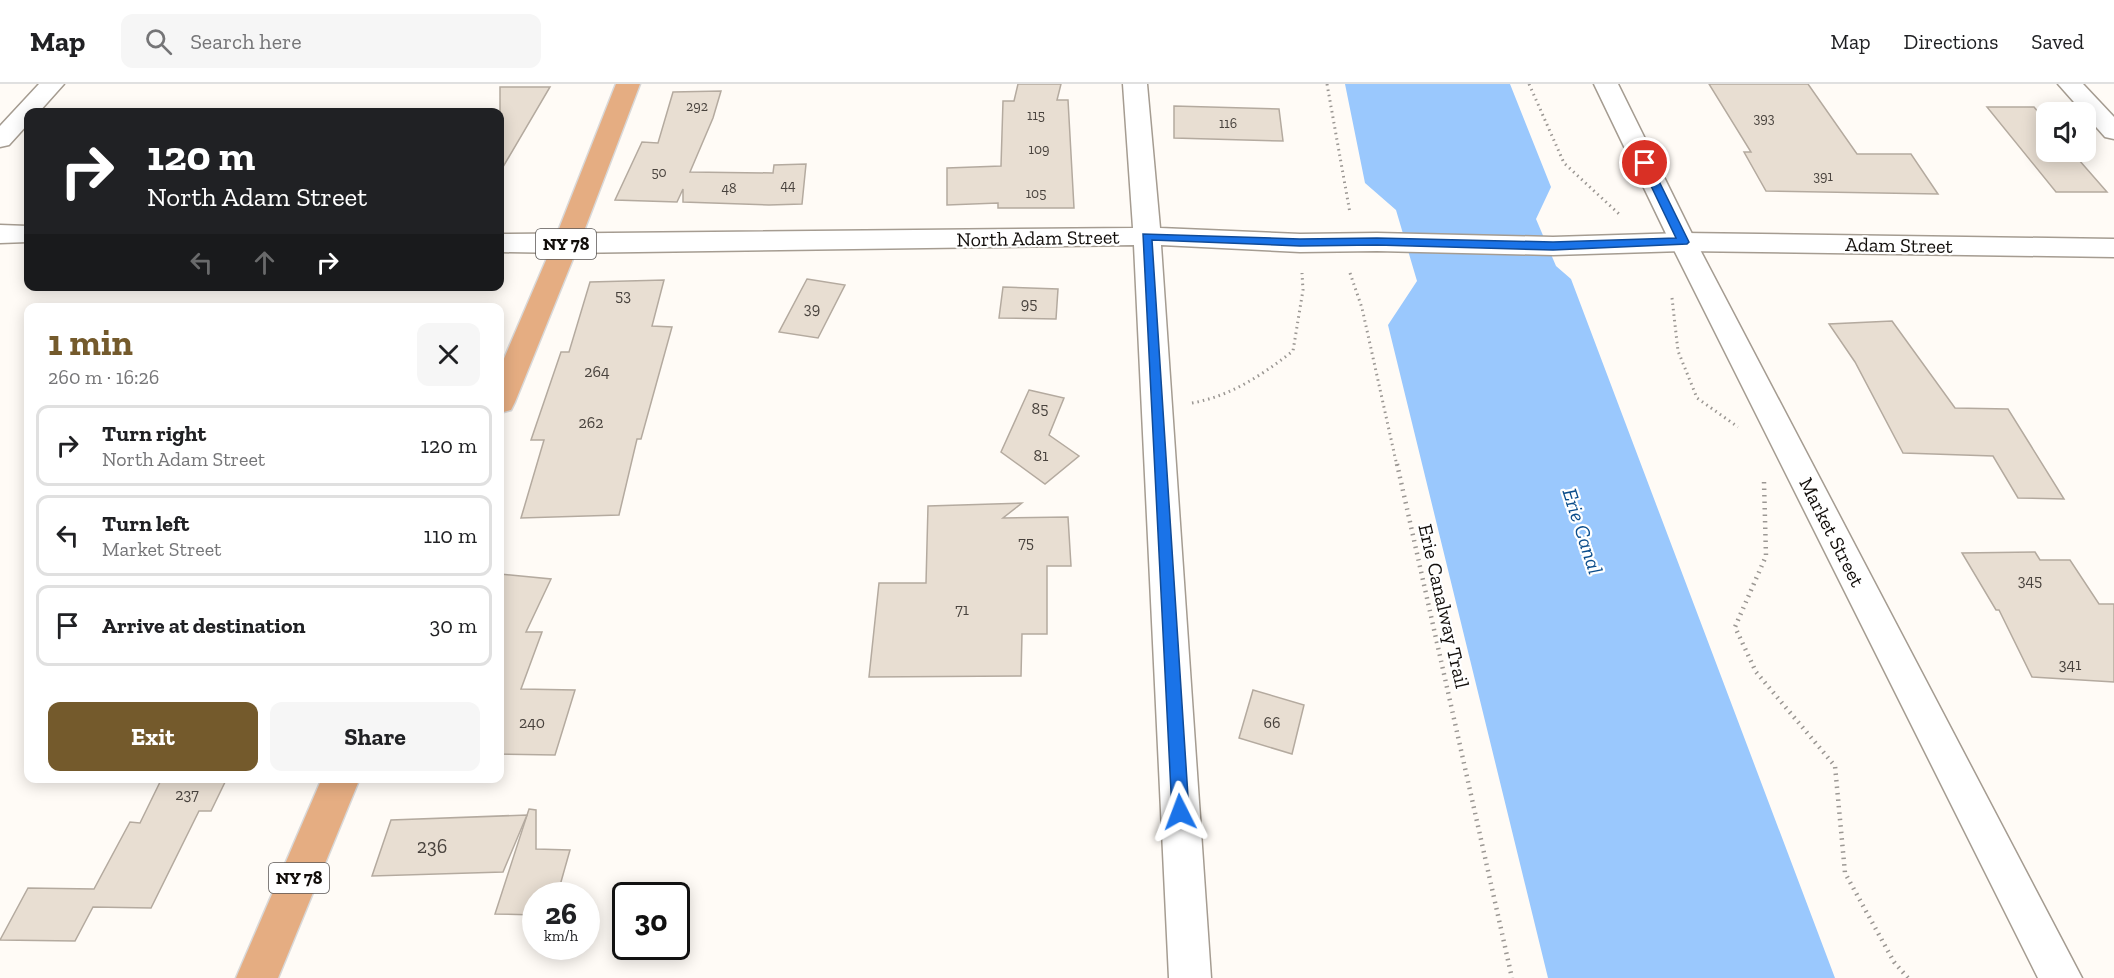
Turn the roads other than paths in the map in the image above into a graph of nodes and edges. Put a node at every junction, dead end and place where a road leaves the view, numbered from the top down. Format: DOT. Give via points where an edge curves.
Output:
graph roads {
  1 [pos="52,84"];
  2 [pos="628,84"];
  3 [pos="1135,84"];
  4 [pos="1606,84"];
  5 [pos="2070,84"];
  6 [pos="30,108"];
  7 [pos="24,114"];
  8 [pos="2114,132"];
  9 [pos="0,140"];
  10 [pos="0,234"];
  11 [pos="24,234"];
  12 [pos="1147,236"];
  13 [pos="1683,242"];
  14 [pos="504,243"];
  15 [pos="566,244"];
  16 [pos="2114,248"];
  17 [pos="504,392"];
  18 [pos="339,783"];
  19 [pos="257,978"];
  20 [pos="1190,978"];
  21 [pos="2061,978"];
  1 -- 6 [label="street"];
  2 -- 15 [label="main road, NY 78"];
  3 -- 12 [label="street"];
  4 -- 13 [label="street, Market Street"];
  5 -- 8 [label="street"];
  7 -- 9 [label="street"];
  10 -- 11 [label="street"];
  12 -- 13 [label="street, North Adam Street" via="1300,243 1553,246"];
  12 -- 15 [label="street, North Adam Street"];
  12 -- 20 [label="street"];
  13 -- 16 [label="street, Adam Street"];
  13 -- 21 [label="street, Market Street"];
  14 -- 15 [label="street, North Adam Street"];
  15 -- 17 [label="main road, NY 78"];
  18 -- 19 [label="main road, NY 78"];
}
